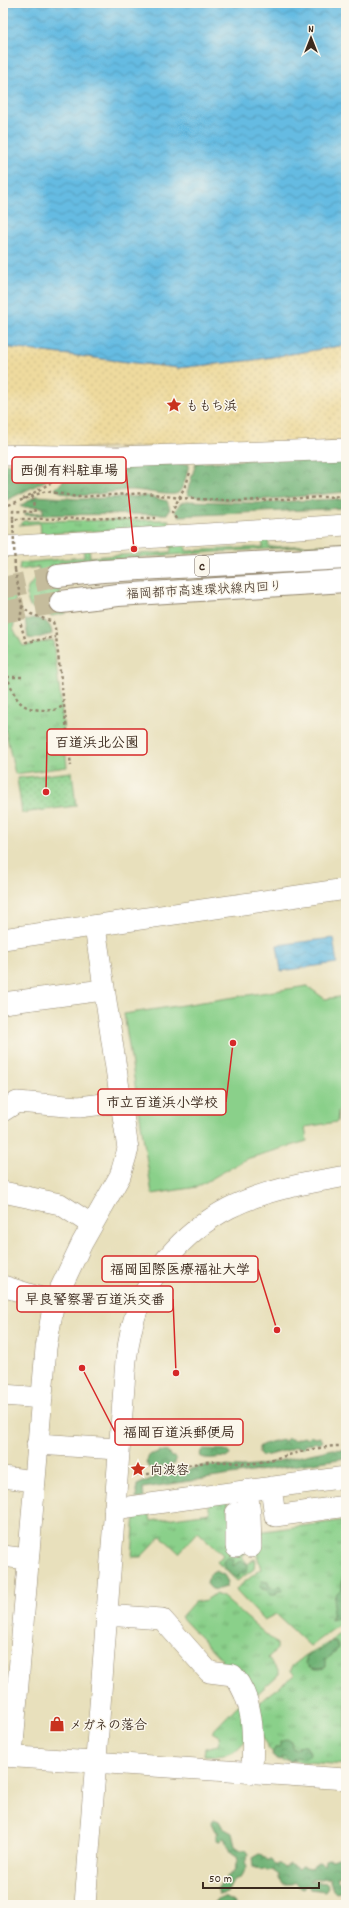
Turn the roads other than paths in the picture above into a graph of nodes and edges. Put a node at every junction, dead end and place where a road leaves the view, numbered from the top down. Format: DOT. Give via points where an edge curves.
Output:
graph roads {
  1 [pos="346,448"];
  2 [pos="3,455"];
  3 [pos="346,525"];
  4 [pos="3,547"];
  5 [pos="346,558"];
  6 [pos="58,576"];
  7 [pos="346,581"];
  8 [pos="62,602"];
  9 [pos="346,889"];
  10 [pos="95,927"];
  11 [pos="3,939"];
  12 [pos="103,990"];
  13 [pos="3,1003"];
  14 [pos="120,1102"];
  15 [pos="3,1111"];
  16 [pos="346,1176"];
  17 [pos="3,1192"];
  18 [pos="92,1225"];
  19 [pos="3,1286"];
  20 [pos="54,1302"];
  21 [pos="3,1395"];
  22 [pos="42,1398"];
  23 [pos="37,1444"];
  24 [pos="118,1449"];
  25 [pos="3,1478"];
  26 [pos="34,1481"];
  27 [pos="345,1481"];
  28 [pos="271,1487"];
  29 [pos="240,1491"];
  30 [pos="346,1506"];
  31 [pos="114,1509"];
  32 [pos="243,1547"];
  33 [pos="3,1556"];
  34 [pos="27,1559"];
  35 [pos="106,1616"];
  36 [pos="12,1637"];
  37 [pos="7,1756"];
  38 [pos="96,1762"];
  39 [pos="252,1773"];
  40 [pos="346,1779"];
  41 [pos="85,1905"];
  1 -- 2 [label="street" via="195,455"];
  3 -- 4 [label="street"];
  5 -- 6 [label="highway, C" via="103,571"];
  7 -- 8 [label="highway, 福岡都市高速環状線内回り / C" via="118,595"];
  9 -- 10 [label="street"];
  10 -- 11 [label="street"];
  10 -- 12 [label="street"];
  12 -- 13 [label="street"];
  12 -- 14 [label="street"];
  14 -- 15 [label="street" via="79,1107 17,1102"];
  14 -- 18 [label="street" via="128,1149 120,1176"];
  16 -- 24 [label="street" via="261,1196 229,1208 200,1226 182,1241 166,1260 153,1277 132,1327 126,1360"];
  17 -- 18 [label="street" via="60,1204"];
  18 -- 20 [label="street"];
  19 -- 20 [label="street"];
  20 -- 22 [label="street" via="46,1348"];
  21 -- 22 [label="street"];
  22 -- 23 [label="street"];
  23 -- 24 [label="street"];
  23 -- 26 [label="street"];
  24 -- 31 [label="street"];
  25 -- 26 [label="street"];
  26 -- 34 [label="street"];
  27 -- 28 [label="street"];
  28 -- 29 [label="street"];
  28 -- 30 [label="street" via="275,1516"];
  29 -- 31 [label="street"];
  29 -- 32 [label="street" via="236,1516"];
  31 -- 35 [label="street"];
  33 -- 34 [label="street"];
  34 -- 36 [label="street"];
  35 -- 38 [label="street"];
  35 -- 39 [label="street" via="162,1619 209,1672 233,1675 241,1685 250,1707"];
  36 -- 37 [label="street"];
  37 -- 38 [label="street"];
  38 -- 39 [label="street"];
  38 -- 41 [label="street"];
  39 -- 40 [label="street"];
}
